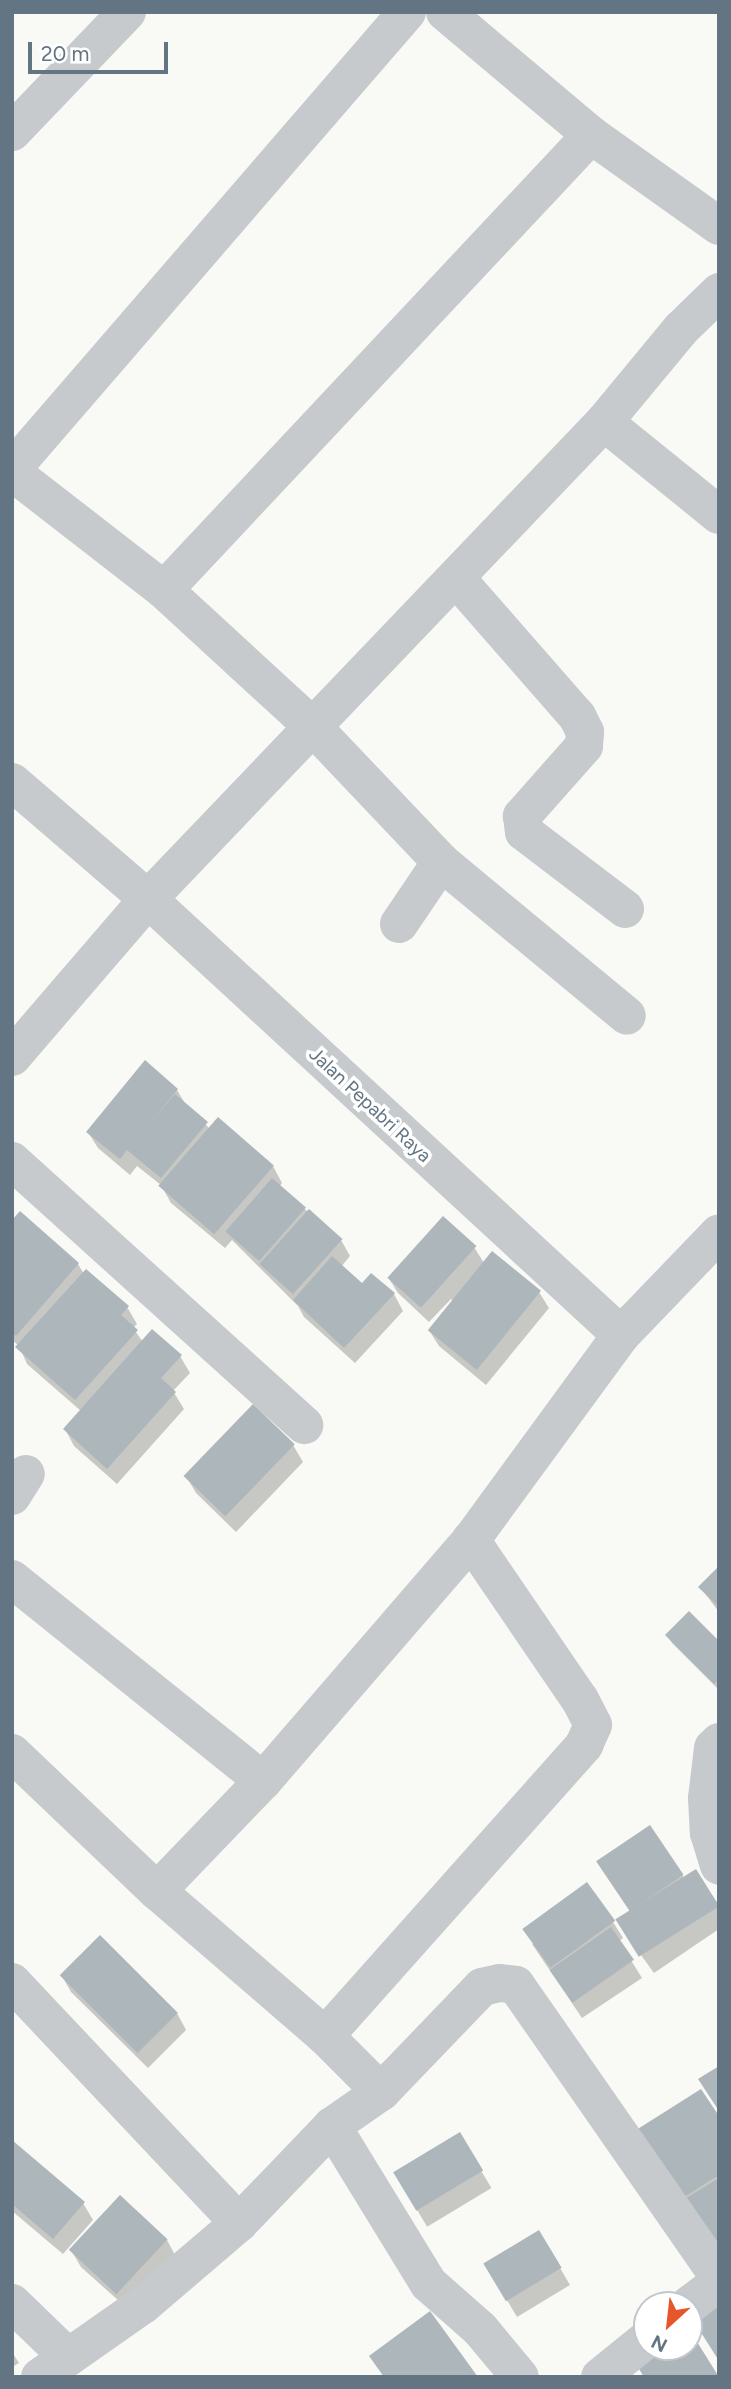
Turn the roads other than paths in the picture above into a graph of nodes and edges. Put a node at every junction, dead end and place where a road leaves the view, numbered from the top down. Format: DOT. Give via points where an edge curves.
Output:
graph roads {
  1 [pos="127,12"];
  2 [pos="407,12"];
  3 [pos="445,12"];
  4 [pos="12,132"];
  5 [pos="591,135"];
  6 [pos="719,226"];
  7 [pos="719,292"];
  8 [pos="604,422"];
  9 [pos="12,471"];
  10 [pos="719,515"];
  11 [pos="456,578"];
  12 [pos="164,590"];
  13 [pos="314,728"];
  14 [pos="12,782"];
  15 [pos="441,862"];
  16 [pos="148,899"];
  17 [pos="625,909"];
  18 [pos="399,924"];
  19 [pos="627,1016"];
  20 [pos="12,1057"];
  21 [pos="12,1161"];
  22 [pos="719,1233"];
  23 [pos="621,1335"];
  24 [pos="304,1425"];
  25 [pos="471,1540"];
  26 [pos="12,1579"];
  27 [pos="719,1742"];
  28 [pos="12,1753"];
  29 [pos="263,1781"];
  30 [pos="719,1865"];
  31 [pos="157,1891"];
  32 [pos="12,1982"];
  33 [pos="325,2036"];
  34 [pos="381,2092"];
  35 [pos="332,2126"];
  36 [pos="239,2223"];
  37 [pos="719,2279"];
  38 [pos="703,2293"];
  39 [pos="12,2303"];
  40 [pos="633,2350"];
  41 [pos="54,2367"];
  42 [pos="520,2377"];
  43 [pos="600,2377"];
  1 -- 4 [label="street"];
  2 -- 9 [label="street"];
  3 -- 5 [label="street"];
  5 -- 6 [label="street"];
  5 -- 12 [label="street"];
  7 -- 8 [label="street" via="681,329"];
  8 -- 10 [label="street"];
  8 -- 11 [label="street"];
  9 -- 12 [label="street"];
  11 -- 13 [label="street"];
  11 -- 17 [label="street" via="577,716 585,732 583,746 522,816 524,832"];
  12 -- 13 [label="street"];
  13 -- 15 [label="street"];
  13 -- 16 [label="street"];
  14 -- 16 [label="street, Jalan Pepabri Raya"];
  15 -- 18 [label="street"];
  15 -- 19 [label="street"];
  16 -- 20 [label="street"];
  16 -- 23 [label="street, Jalan Pepabri Raya"];
  21 -- 24 [label="street"];
  22 -- 23 [label="street"];
  23 -- 25 [label="street"];
  25 -- 29 [label="street"];
  25 -- 33 [label="street" via="593,1725 583,1745"];
  26 -- 29 [label="street"];
  27 -- 30 [label="street" via="713,1748 707,1797 709,1833"];
  28 -- 31 [label="street"];
  29 -- 31 [label="street"];
  31 -- 33 [label="street"];
  32 -- 36 [label="street"];
  33 -- 34 [label="street"];
  34 -- 35 [label="street"];
  34 -- 37 [label="street" via="482,1987 516,1985"];
  35 -- 36 [label="street"];
  35 -- 42 [label="street" via="429,2284 480,2329"];
  36 -- 41 [label="street" via="143,2305"];
  37 -- 38 [label="street"];
  39 -- 41 [label="street"];
  40 -- 43 [label="street"];
}
